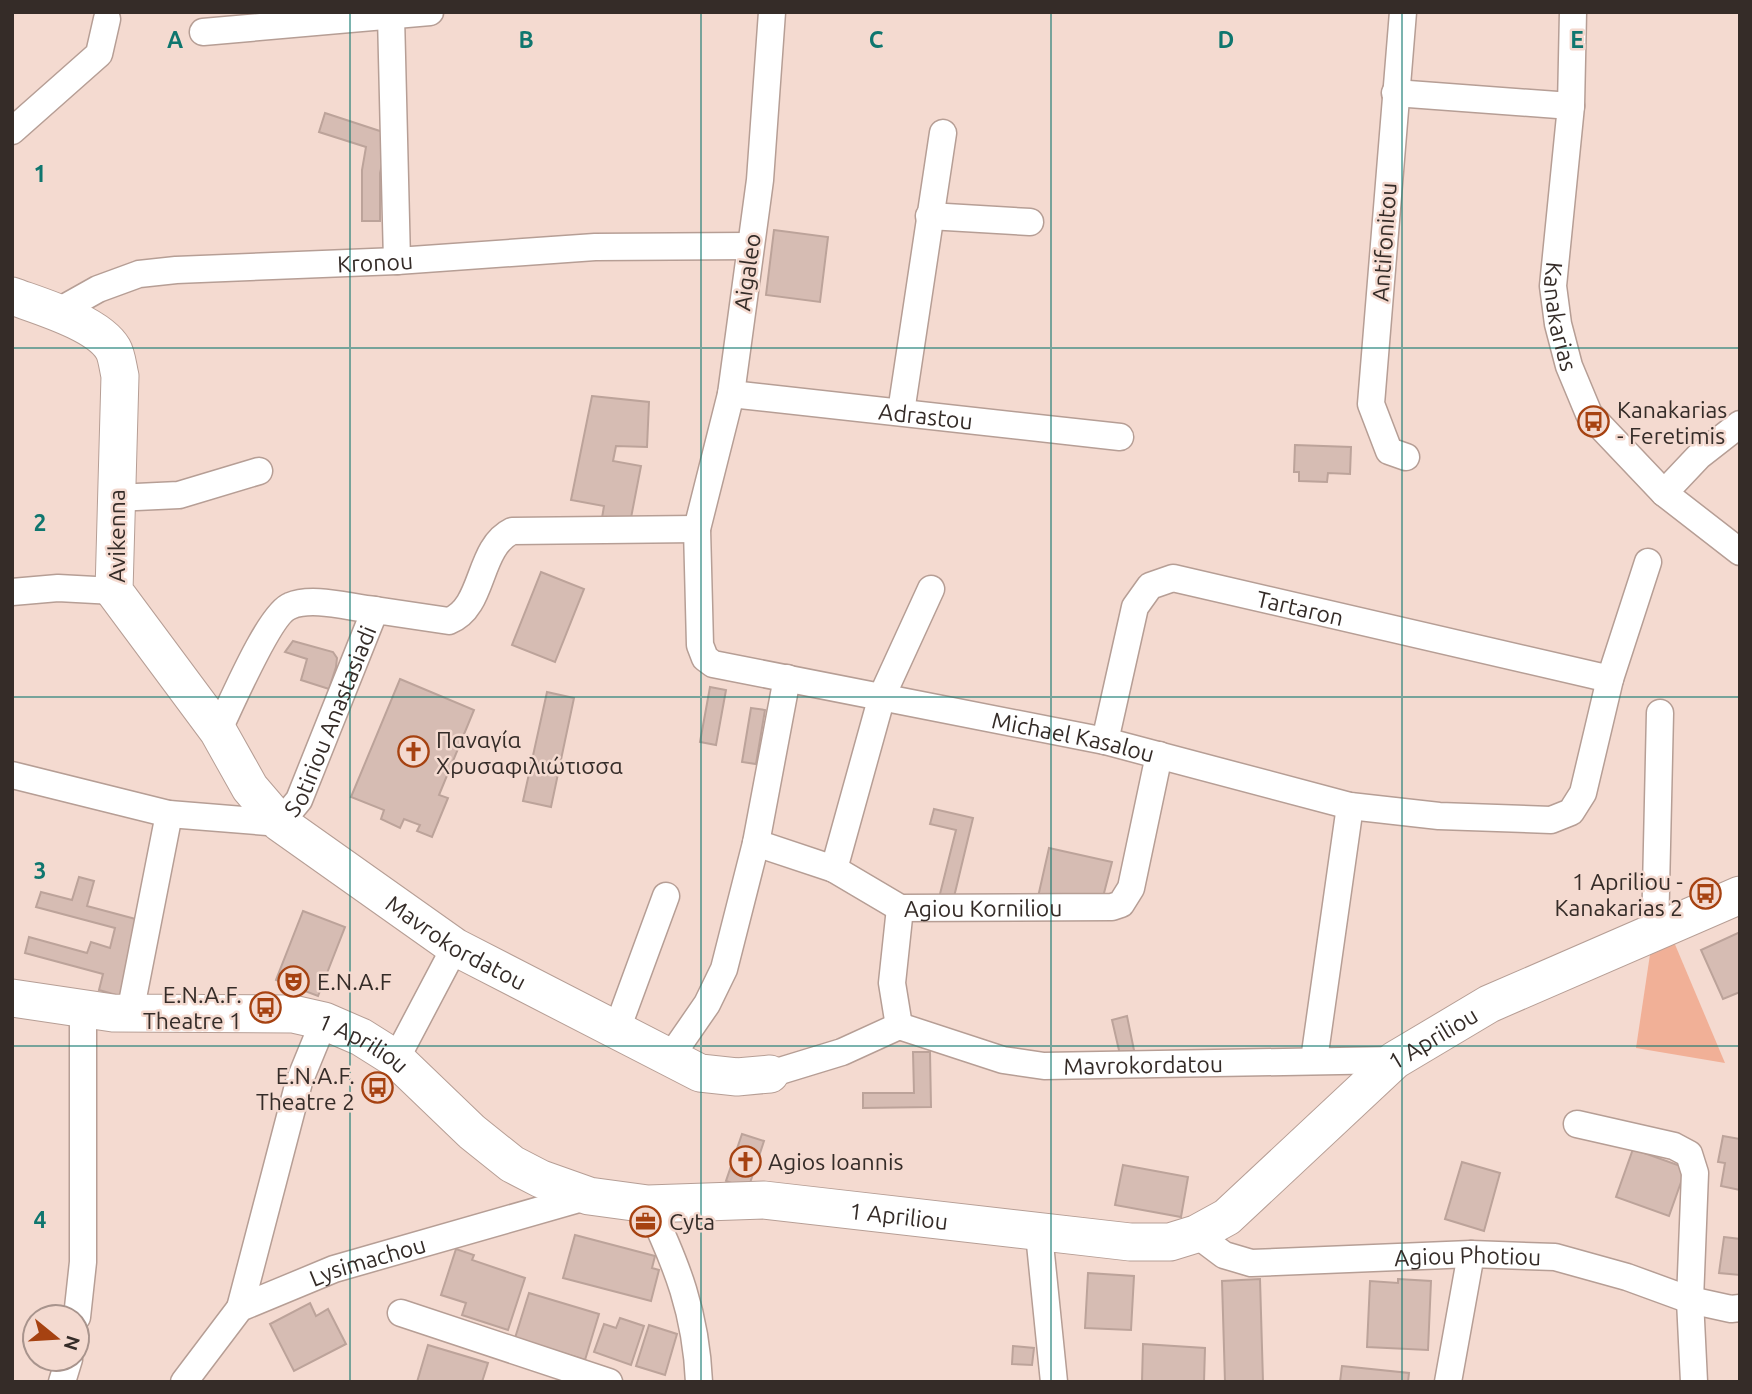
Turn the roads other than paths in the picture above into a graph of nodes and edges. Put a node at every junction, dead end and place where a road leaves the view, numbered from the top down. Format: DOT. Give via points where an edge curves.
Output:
graph roads {
  1 [pos="430,12"];
  2 [pos="772,12"];
  3 [pos="1403,12"];
  4 [pos="1573,12"];
  5 [pos="391,16"];
  6 [pos="107,19"];
  7 [pos="203,32"];
  8 [pos="1395,93"];
  9 [pos="1571,106"];
  10 [pos="12,131"];
  11 [pos="943,133"];
  12 [pos="929,216"];
  13 [pos="1030,222"];
  14 [pos="750,246"];
  15 [pos="397,261"];
  16 [pos="12,296"];
  17 [pos="57,312"];
  18 [pos="731,394"];
  19 [pos="901,412"];
  20 [pos="1740,424"];
  21 [pos="1120,437"];
  22 [pos="1406,457"];
  23 [pos="259,471"];
  24 [pos="1664,493"];
  25 [pos="115,498"];
  26 [pos="697,528"];
  27 [pos="1740,552"];
  28 [pos="1648,562"];
  29 [pos="931,589"];
  30 [pos="114,591"];
  31 [pos="12,592"];
  32 [pos="375,610"];
  33 [pos="787,678"];
  34 [pos="1610,679"];
  35 [pos="882,696"];
  36 [pos="1660,713"];
  37 [pos="219,731"];
  38 [pos="1105,741"];
  39 [pos="1159,755"];
  40 [pos="12,775"];
  41 [pos="1350,806"];
  42 [pos="169,814"];
  43 [pos="280,823"];
  44 [pos="756,843"];
  45 [pos="834,869"];
  46 [pos="1740,895"];
  47 [pos="666,896"];
  48 [pos="900,908"];
  49 [pos="1655,933"];
  50 [pos="455,947"];
  51 [pos="12,998"];
  52 [pos="83,1011"];
  53 [pos="130,1013"];
  54 [pos="324,1021"];
  55 [pos="899,1026"];
  56 [pos="616,1032"];
  57 [pos="396,1059"];
  58 [pos="669,1059"];
  59 [pos="1314,1060"];
  60 [pos="1395,1060"];
  61 [pos="770,1074"];
  62 [pos="1577,1124"];
  63 [pos="589,1196"];
  64 [pos="648,1204"];
  65 [pos="1039,1234"];
  66 [pos="1196,1234"];
  67 [pos="1471,1254"];
  68 [pos="1690,1300"];
  69 [pos="79,1303"];
  70 [pos="240,1308"];
  71 [pos="1740,1308"];
  72 [pos="401,1313"];
  73 [pos="184,1382"];
  74 [pos="609,1382"];
  75 [pos="699,1382"];
  76 [pos="1054,1382"];
  77 [pos="1448,1382"];
  78 [pos="1694,1382"];
  1 -- 5 [label="street"];
  2 -- 14 [label="street, Aigaleo" via="760,180"];
  3 -- 8 [label="street, Antifonitou"];
  4 -- 9 [label="street, Kanakarias"];
  5 -- 7 [label="street"];
  5 -- 15 [label="street"];
  6 -- 10 [label="street" via="99,54"];
  8 -- 9 [label="street"];
  8 -- 22 [label="street, Antifonitou" via="1371,404 1389,451"];
  9 -- 24 [label="street, Kanakarias" via="1553,286 1558,324 1569,366 1590,414"];
  11 -- 12 [label="street"];
  12 -- 13 [label="street"];
  12 -- 19 [label="street"];
  14 -- 15 [label="street, Kronou" via="595,247"];
  14 -- 18 [label="street, Aigaleo"];
  15 -- 17 [label="street, Kronou" via="139,274 98,289"];
  16 -- 17 [label="main road"];
  17 -- 25 [label="main road, Avikenna" via="97,334 113,349 120,376"];
  18 -- 19 [label="street, Adrastou"];
  18 -- 26 [label="street, Aigaleo"];
  19 -- 21 [label="street, Adrastou"];
  20 -- 24 [label="street" via="1699,456"];
  23 -- 25 [label="street" via="179,495"];
  24 -- 27 [label="street, Kanakarias"];
  25 -- 30 [label="main road, Avikenna"];
  26 -- 32 [label="street, Sotiriou Anastasiadi" via="512,531 495,545 458,618 449,621"];
  26 -- 33 [label="street, Michael Kasalou" via="699,645 705,658 713,664"];
  28 -- 34 [label="street"];
  29 -- 35 [label="street"];
  30 -- 31 [label="street" via="58,588"];
  30 -- 37 [label="main road, Avikenna"];
  32 -- 37 [label="street" via="303,603 287,607 272,623"];
  32 -- 43 [label="street, Sotiriou Anastasiadi" via="299,800"];
  33 -- 35 [label="street, Michael Kasalou"];
  33 -- 44 [label="street"];
  34 -- 38 [label="street, Tartaron" via="1174,578 1150,586 1135,607"];
  34 -- 41 [label="street, Michael Kasalou" via="1583,793 1571,812 1551,820 1439,816"];
  35 -- 38 [label="street, Michael Kasalou"];
  35 -- 45 [label="street"];
  36 -- 49 [label="street"];
  37 -- 43 [label="main road, Avikenna" via="250,788"];
  38 -- 39 [label="street, Michael Kasalou"];
  39 -- 41 [label="street, Michael Kasalou"];
  39 -- 48 [label="street, Agiou Korniliou" via="1131,888 1121,904"];
  40 -- 42 [label="street"];
  41 -- 59 [label="street"];
  42 -- 43 [label="street"];
  42 -- 53 [label="street"];
  43 -- 50 [label="main road, Mavrokordatou"];
  44 -- 45 [label="street, Agiou Korniliou"];
  44 -- 58 [label="street" via="724,969 707,1004"];
  45 -- 48 [label="street, Agiou Korniliou"];
  46 -- 49 [label="main road, 1 Apriliou"];
  47 -- 56 [label="street"];
  48 -- 55 [label="street" via="892,983"];
  49 -- 60 [label="main road, 1 Apriliou" via="1489,1004"];
  50 -- 56 [label="main road, Mavrokordatou"];
  50 -- 57 [label="street"];
  51 -- 52 [label="main road, 1 Apriliou"];
  52 -- 53 [label="main road, 1 Apriliou"];
  52 -- 69 [label="street" via="83,1262"];
  53 -- 54 [label="main road, 1 Apriliou" via="293,1014"];
  54 -- 57 [label="main road, 1 Apriliou"];
  54 -- 70 [label="street" via="299,1082"];
  55 -- 59 [label="street, Mavrokordatou" via="1003,1060 1044,1066"];
  55 -- 61 [label="street, Mavrokordatou" via="842,1052"];
  56 -- 58 [label="main road, Mavrokordatou"];
  57 -- 63 [label="main road, 1 Apriliou" via="512,1164"];
  58 -- 61 [label="main road, Mavrokordatou" via="700,1073"];
  59 -- 60 [label="street, Mavrokordatou"];
  60 -- 66 [label="main road, 1 Apriliou" via="1227,1217"];
  62 -- 68 [label="street" via="1674,1146 1689,1154 1695,1173"];
  63 -- 64 [label="main road, 1 Apriliou"];
  63 -- 70 [label="street, Lysimachou" via="334,1269"];
  64 -- 65 [label="main road, 1 Apriliou" via="764,1200"];
  64 -- 75 [label="street" via="688,1298"];
  65 -- 66 [label="main road, 1 Apriliou" via="1130,1242 1170,1242"];
  65 -- 76 [label="street"];
  66 -- 67 [label="street, Agiou Photiou" via="1224,1255 1251,1263"];
  67 -- 68 [label="street, Agiou Photiou" via="1555,1257"];
  67 -- 77 [label="street"];
  68 -- 71 [label="street, Agiou Photiou"];
  68 -- 78 [label="street"];
  70 -- 73 [label="street"];
  72 -- 74 [label="street"];
}
